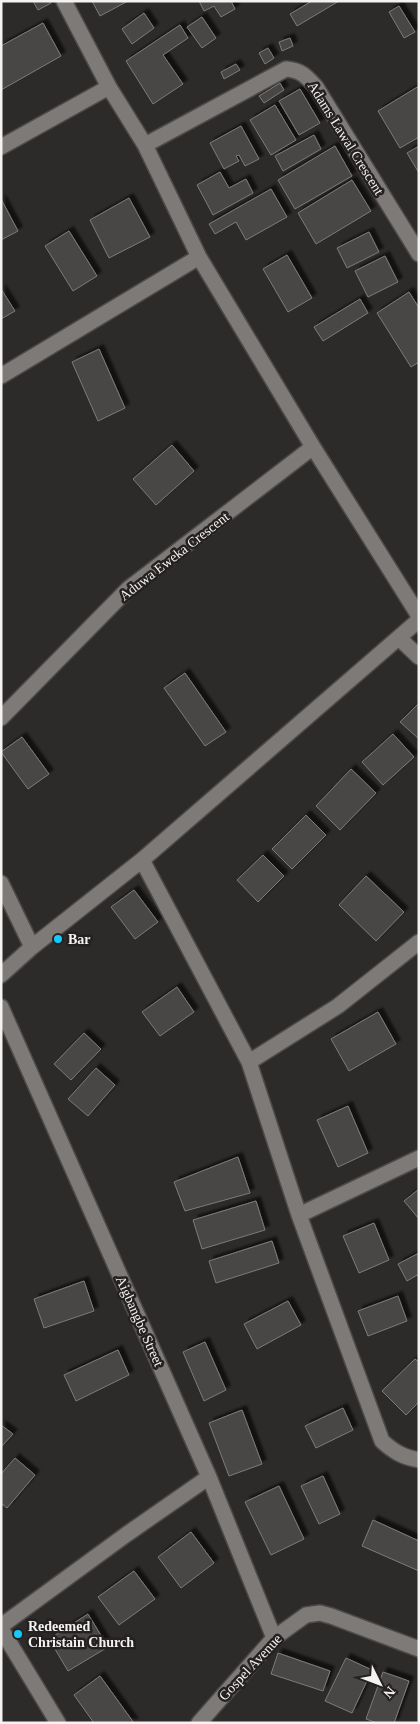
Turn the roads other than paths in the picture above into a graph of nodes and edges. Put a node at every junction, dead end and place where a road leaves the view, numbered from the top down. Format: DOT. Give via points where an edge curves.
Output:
graph roads {
  1 [pos="64,1"];
  2 [pos="109,87"];
  3 [pos="145,145"];
  4 [pos="1,146"];
  5 [pos="419,254"];
  6 [pos="199,257"];
  7 [pos="1,376"];
  8 [pos="314,447"];
  9 [pos="419,616"];
  10 [pos="419,620"];
  11 [pos="399,638"];
  12 [pos="419,657"];
  13 [pos="1,718"];
  14 [pos="142,860"];
  15 [pos="1,883"];
  16 [pos="419,942"];
  17 [pos="32,947"];
  18 [pos="1,974"];
  19 [pos="1,1007"];
  20 [pos="249,1062"];
  21 [pos="419,1158"];
  22 [pos="299,1215"];
  23 [pos="419,1460"];
  24 [pos="209,1476"];
  25 [pos="1,1627"];
  26 [pos="274,1638"];
  27 [pos="419,1649"];
  28 [pos="58,1723"];
  29 [pos="199,1723"];
  1 -- 2 [label="street"];
  2 -- 3 [label="street"];
  2 -- 4 [label="street"];
  3 -- 5 [label="street, Adams Lawal Crescent" via="286,69 296,70 316,87"];
  3 -- 6 [label="street"];
  6 -- 7 [label="street"];
  6 -- 8 [label="street"];
  8 -- 9 [label="street"];
  8 -- 13 [label="street, Aduwa Eweka Crescent" via="128,589"];
  10 -- 11 [label="street"];
  11 -- 12 [label="street"];
  11 -- 14 [label="street"];
  14 -- 17 [label="street"];
  14 -- 20 [label="street"];
  15 -- 17 [label="street"];
  16 -- 20 [label="street" via="338,1006"];
  17 -- 18 [label="street"];
  19 -- 24 [label="street, Aigbangbe Street"];
  20 -- 22 [label="street"];
  21 -- 22 [label="street"];
  22 -- 23 [label="street" via="382,1441 403,1457"];
  24 -- 25 [label="street"];
  24 -- 26 [label="street, Aigbangbe Street"];
  25 -- 28 [label="street"];
  26 -- 27 [label="street, Gospel Avenue" via="306,1615 320,1613"];
  26 -- 29 [label="street, Gospel Avenue"];
}
